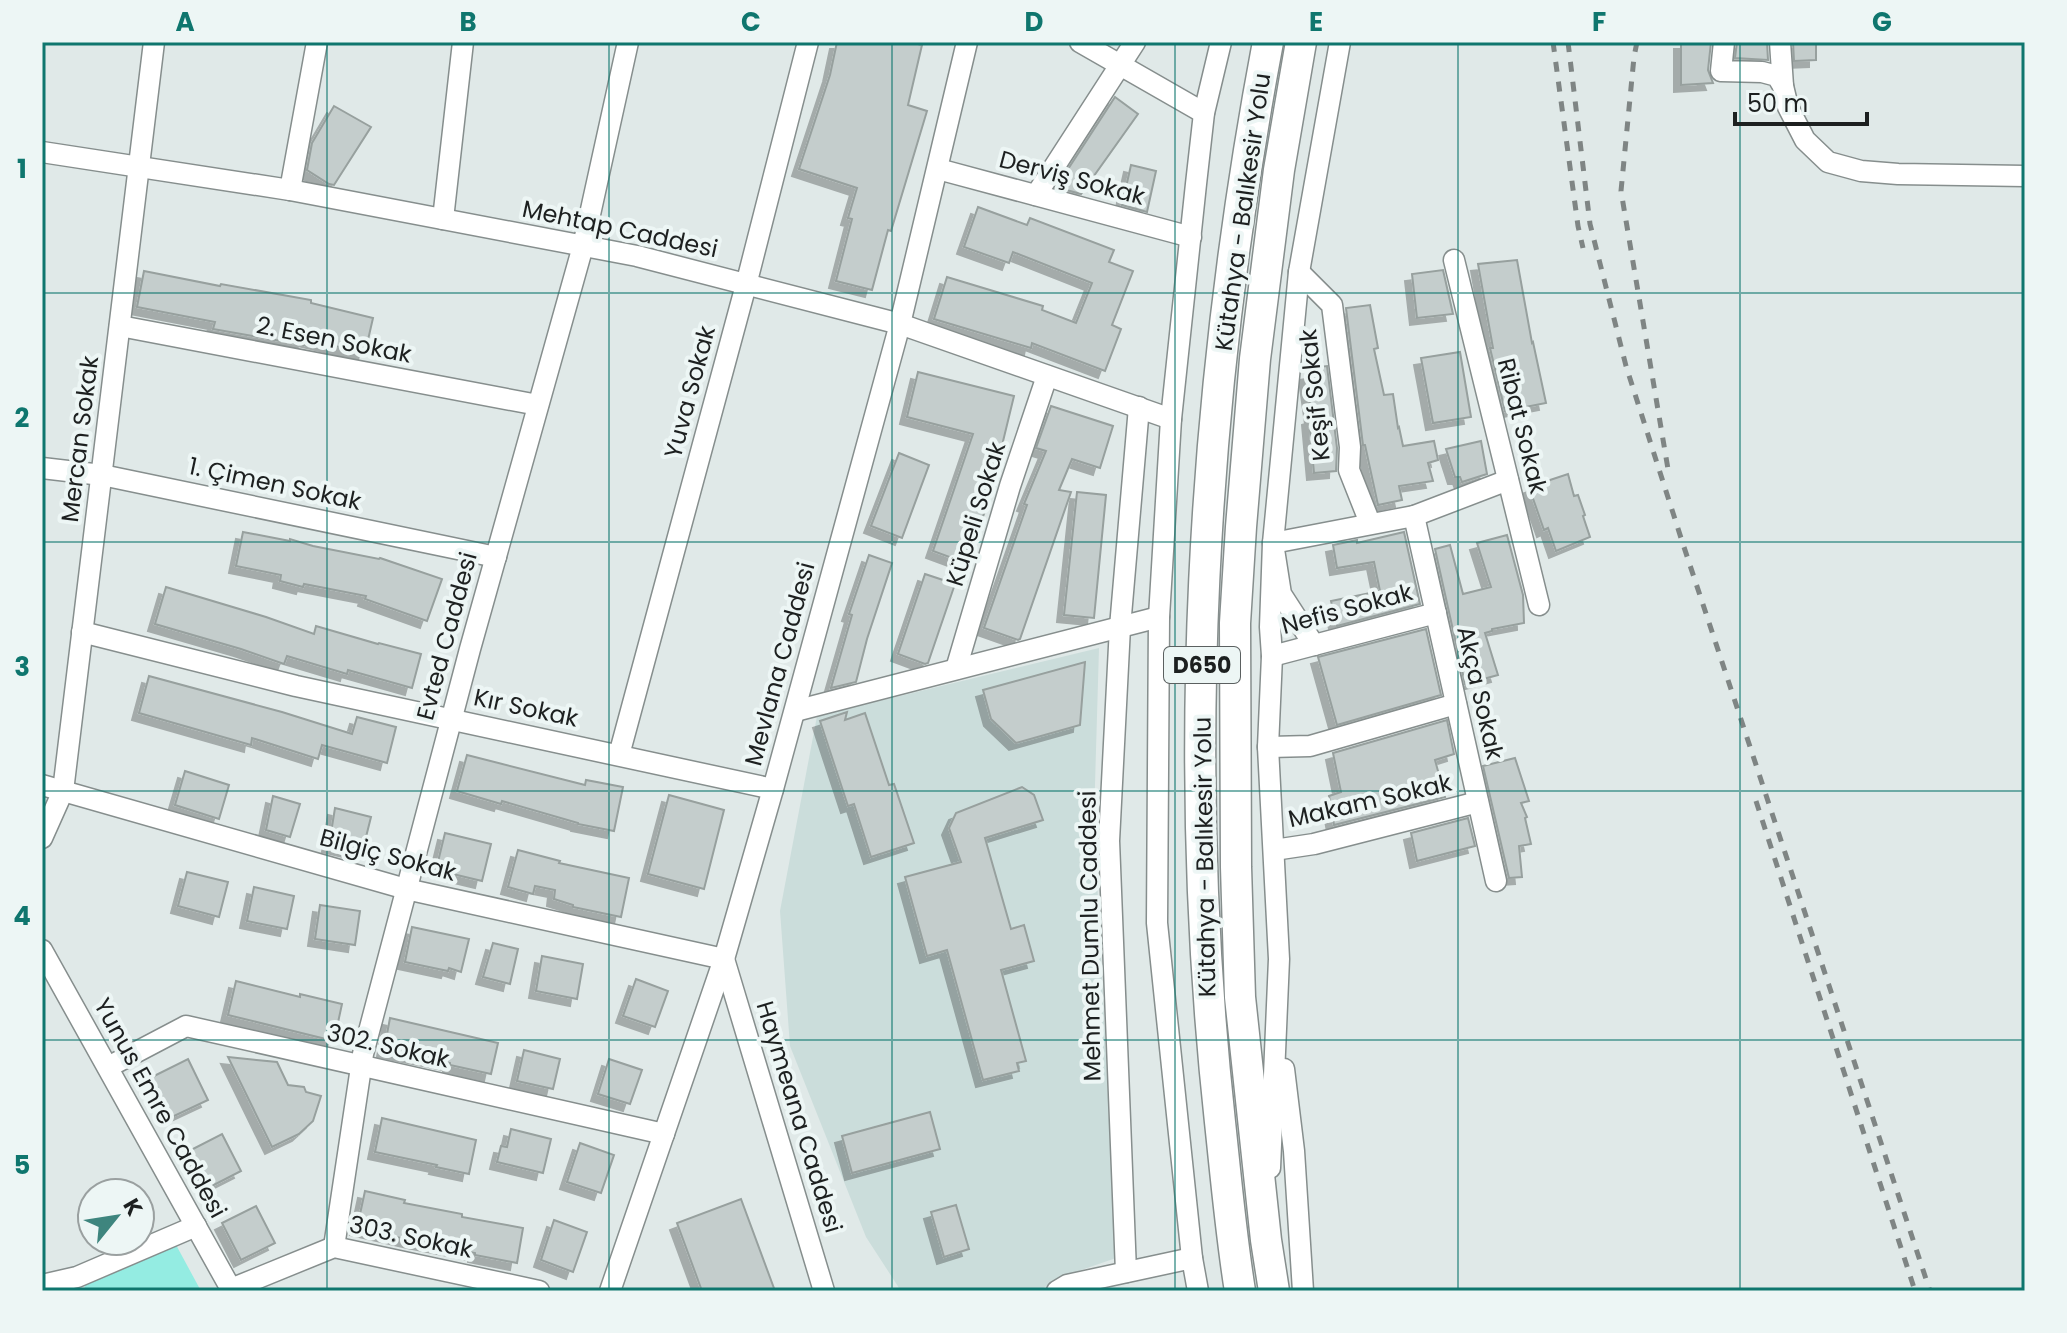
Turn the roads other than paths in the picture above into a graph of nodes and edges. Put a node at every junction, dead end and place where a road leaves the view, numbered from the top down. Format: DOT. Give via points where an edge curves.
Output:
graph roads {
  1 [pos="154,42"];
  2 [pos="317,42"];
  3 [pos="463,42"];
  4 [pos="628,42"];
  5 [pos="808,42"];
  6 [pos="967,42"];
  7 [pos="1080,42"];
  8 [pos="1135,42"];
  9 [pos="1221,42"];
  10 [pos="1268,42"];
  11 [pos="1301,42"];
  12 [pos="1340,42"];
  13 [pos="1724,42"];
  14 [pos="1780,42"];
  15 [pos="1119,64"];
  16 [pos="1783,86"];
  17 [pos="1204,113"];
  18 [pos="42,152"];
  19 [pos="139,166"];
  20 [pos="938,169"];
  21 [pos="2025,176"];
  22 [pos="290,190"];
  23 [pos="1036,195"];
  24 [pos="443,219"];
  25 [pos="1191,237"];
  26 [pos="583,246"];
  27 [pos="1454,260"];
  28 [pos="1299,272"];
  29 [pos="746,285"];
  30 [pos="900,324"];
  31 [pos="120,326"];
  32 [pos="1047,376"];
  33 [pos="538,405"];
  34 [pos="1139,407"];
  35 [pos="1171,419"];
  36 [pos="42,468"];
  37 [pos="102,475"];
  38 [pos="1508,480"];
  39 [pos="1414,516"];
  40 [pos="1370,523"];
  41 [pos="1273,543"];
  42 [pos="496,557"];
  43 [pos="1539,605"];
  44 [pos="1436,613"];
  45 [pos="1159,617"];
  46 [pos="1120,627"];
  47 [pos="82,632"];
  48 [pos="1314,645"];
  49 [pos="1272,656"];
  50 [pos="956,669"];
  51 [pos="1456,704"];
  52 [pos="795,711"];
  53 [pos="451,719"];
  54 [pos="1268,747"];
  55 [pos="619,755"];
  56 [pos="42,785"];
  57 [pos="773,789"];
  58 [pos="63,791"];
  59 [pos="1478,802"];
  60 [pos="42,838"];
  61 [pos="1274,850"];
  62 [pos="1496,881"];
  63 [pos="406,889"];
  64 [pos="1275,911"];
  65 [pos="1238,913"];
  66 [pos="42,950"];
  67 [pos="724,959"];
  68 [pos="1277,1009"];
  69 [pos="108,1067"];
  70 [pos="361,1067"];
  71 [pos="664,1134"];
  72 [pos="196,1226"];
  73 [pos="1266,1240"];
  74 [pos="334,1247"];
  75 [pos="1192,1258"];
  76 [pos="1126,1272"];
  77 [pos="78,1284"];
  78 [pos="42,1285"];
  79 [pos="616,1289"];
  80 [pos="232,1290"];
  81 [pos="539,1291"];
  82 [pos="824,1291"];
  83 [pos="1057,1291"];
  84 [pos="1198,1291"];
  85 [pos="1240,1291"];
  86 [pos="1274,1291"];
  87 [pos="1303,1291"];
  1 -- 19 [label="street, Mercan Sokak"];
  2 -- 22 [label="street"];
  3 -- 24 [label="street"];
  4 -- 26 [label="street, Evted Caddesi"];
  5 -- 29 [label="street, Yuva Sokak"];
  6 -- 20 [label="street, Mevlana Caddesi"];
  7 -- 15 [label="street"];
  8 -- 15 [label="street"];
  9 -- 17 [label="street"];
  10 -- 85 [label="highway, Kütahya - Balıkesir Yolu / D650" via="1216,401 1202,627 1204,943"];
  11 -- 65 [label="highway, Kütahya - Balıkesir Yolu / D650" via="1255,359 1241,527 1234,723"];
  12 -- 28 [label="street"];
  13 -- 16 [label="street" via="1721,71 1762,72 1777,76"];
  14 -- 16 [label="street"];
  15 -- 17 [label="street"];
  15 -- 23 [label="street"];
  16 -- 21 [label="street" via="1805,140 1828,162 1898,174"];
  17 -- 25 [label="street"];
  18 -- 19 [label="street, Mehtap Caddesi"];
  19 -- 22 [label="street, Mehtap Caddesi"];
  19 -- 31 [label="street, Mercan Sokak"];
  20 -- 23 [label="street, Derviş Sokak"];
  20 -- 30 [label="street, Mevlana Caddesi"];
  22 -- 24 [label="street, Mehtap Caddesi"];
  23 -- 25 [label="street, Derviş Sokak"];
  24 -- 26 [label="street, Mehtap Caddesi"];
  25 -- 35 [label="street"];
  26 -- 29 [label="street, Mehtap Caddesi"];
  26 -- 33 [label="street, Evted Caddesi"];
  27 -- 38 [label="street, Ribat Sokak"];
  28 -- 40 [label="street, Keşif Sokak" via="1332,305 1349,470"];
  28 -- 41 [label="street"];
  29 -- 30 [label="street, Mehtap Caddesi"];
  29 -- 55 [label="street, Yuva Sokak"];
  30 -- 32 [label="street, Mehtap Caddesi"];
  30 -- 52 [label="street, Mevlana Caddesi"];
  31 -- 33 [label="street, 2. Esen Sokak"];
  31 -- 37 [label="street, Mercan Sokak"];
  32 -- 34 [label="street, Mehtap Caddesi"];
  32 -- 50 [label="street, Küpeli Sokak"];
  33 -- 42 [label="street, Evted Caddesi"];
  34 -- 35 [label="street, Mehtap Caddesi"];
  34 -- 46 [label="street, Mehmet Dumlu Caddesi"];
  35 -- 45 [label="street"];
  36 -- 37 [label="street, 1. Çimen Sokak"];
  37 -- 42 [label="street, 1. Çimen Sokak"];
  37 -- 47 [label="street, Mercan Sokak"];
  38 -- 39 [label="street"];
  38 -- 43 [label="street, Ribat Sokak"];
  39 -- 40 [label="street"];
  39 -- 44 [label="street, Akça Sokak"];
  40 -- 41 [label="street"];
  41 -- 48 [label="street" via="1281,594"];
  41 -- 49 [label="street"];
  42 -- 53 [label="street, Evted Caddesi"];
  44 -- 48 [label="street, Nefis Sokak"];
  44 -- 51 [label="street, Akça Sokak"];
  45 -- 46 [label="street"];
  45 -- 75 [label="street" via="1157,923"];
  46 -- 50 [label="street"];
  46 -- 76 [label="street, Mehmet Dumlu Caddesi" via="1109,841"];
  47 -- 53 [label="street, Kır Sokak"];
  47 -- 58 [label="street, Mercan Sokak"];
  48 -- 49 [label="street, Nefis Sokak"];
  49 -- 54 [label="street"];
  50 -- 52 [label="street"];
  51 -- 54 [label="street" via="1310,746"];
  51 -- 59 [label="street, Akça Sokak"];
  52 -- 57 [label="street, Mevlana Caddesi"];
  53 -- 55 [label="street, Kır Sokak"];
  53 -- 63 [label="street, Evted Caddesi"];
  54 -- 61 [label="street"];
  55 -- 57 [label="street, Kır Sokak"];
  56 -- 58 [label="street, Bilgiç Sokak"];
  57 -- 67 [label="street, Mevlana Caddesi"];
  58 -- 60 [label="street, Mercan Sokak"];
  58 -- 63 [label="street, Bilgiç Sokak"];
  59 -- 61 [label="street, Makam Sokak"];
  59 -- 62 [label="street, Akça Sokak"];
  61 -- 64 [label="street"];
  63 -- 67 [label="street, Bilgiç Sokak"];
  63 -- 70 [label="street, Evted Caddesi"];
  64 -- 65 [label="street"];
  64 -- 68 [label="street"];
  65 -- 73 [label="highway, Kütahya - Balıkesir Yolu / D650" via="1240,997"];
  66 -- 69 [label="street, Yunus Emre Caddesi"];
  67 -- 71 [label="street, Mevlana Caddesi"];
  67 -- 82 [label="street, Haymeana Caddesi"];
  68 -- 73 [label="street"];
  68 -- 87 [label="street"];
  69 -- 70 [label="street, 302. Sokak" via="186,1026"];
  69 -- 72 [label="street, Yunus Emre Caddesi"];
  70 -- 71 [label="street, 302. Sokak"];
  70 -- 74 [label="street, Evted Caddesi"];
  71 -- 79 [label="street, Mevlana Caddesi"];
  72 -- 77 [label="street"];
  72 -- 80 [label="street, Yunus Emre Caddesi"];
  73 -- 86 [label="highway, Kütahya - Balıkesir Yolu / D650"];
  74 -- 80 [label="street, 303. Sokak"];
  74 -- 81 [label="street, 303. Sokak"];
  75 -- 76 [label="street"];
  75 -- 84 [label="street"];
  76 -- 83 [label="street"];
  77 -- 78 [label="street"];
}
